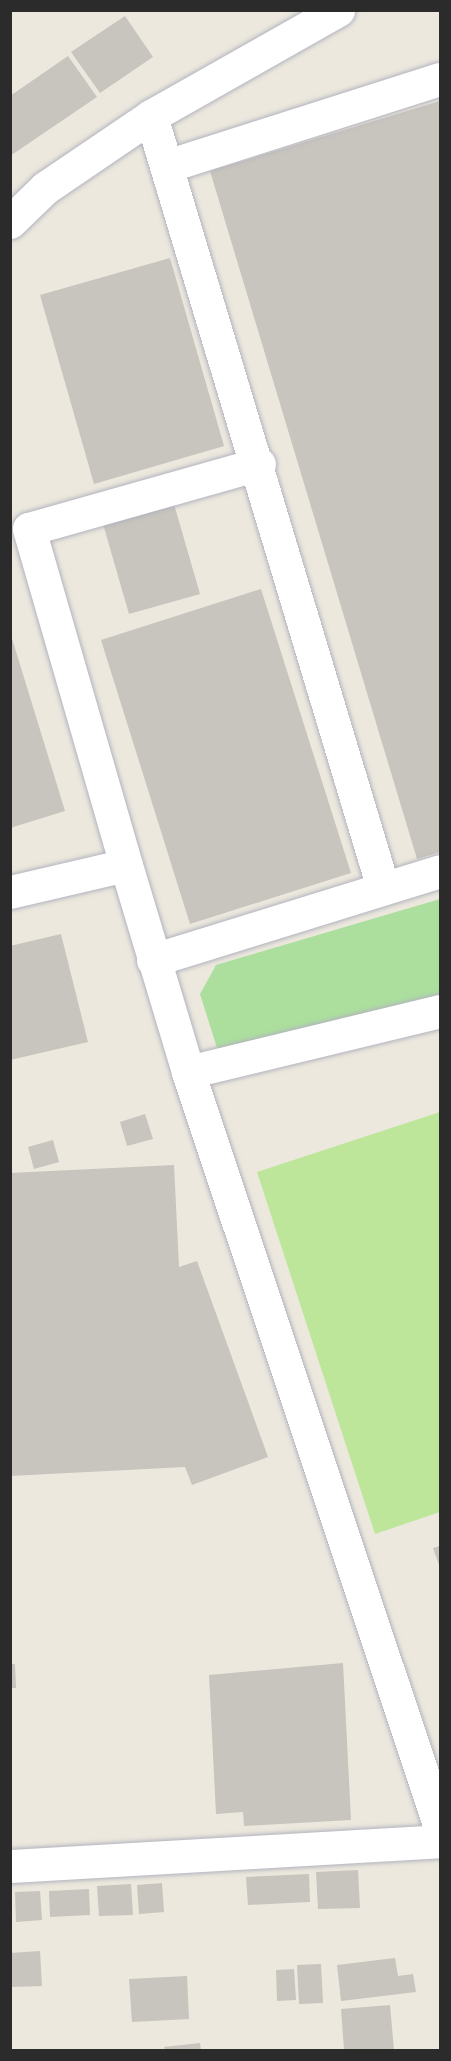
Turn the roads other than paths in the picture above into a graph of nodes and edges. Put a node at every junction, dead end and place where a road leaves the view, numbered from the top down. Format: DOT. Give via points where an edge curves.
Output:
graph roads {
  1 [pos="338,10"];
  2 [pos="441,80"];
  3 [pos="151,116"];
  4 [pos="170,165"];
  5 [pos="10,222"];
  6 [pos="259,464"];
  7 [pos="126,865"];
  8 [pos="441,871"];
  9 [pos="383,888"];
  10 [pos="10,892"];
  11 [pos="153,960"];
  12 [pos="441,1011"];
  13 [pos="188,1072"];
  14 [pos="441,1827"];
  15 [pos="441,1841"];
  16 [pos="10,1866"];
  1 -- 3 [label="street"];
  2 -- 4 [label="street"];
  3 -- 4 [label="street"];
  3 -- 5 [label="street" via="45,188"];
  4 -- 6 [label="street"];
  6 -- 7 [label="street" via="29,529"];
  6 -- 9 [label="street"];
  7 -- 10 [label="street"];
  7 -- 11 [label="street"];
  8 -- 9 [label="street"];
  9 -- 11 [label="street"];
  11 -- 13 [label="street"];
  12 -- 13 [label="street"];
  13 -- 14 [label="street"];
  15 -- 16 [label="street"];
}
